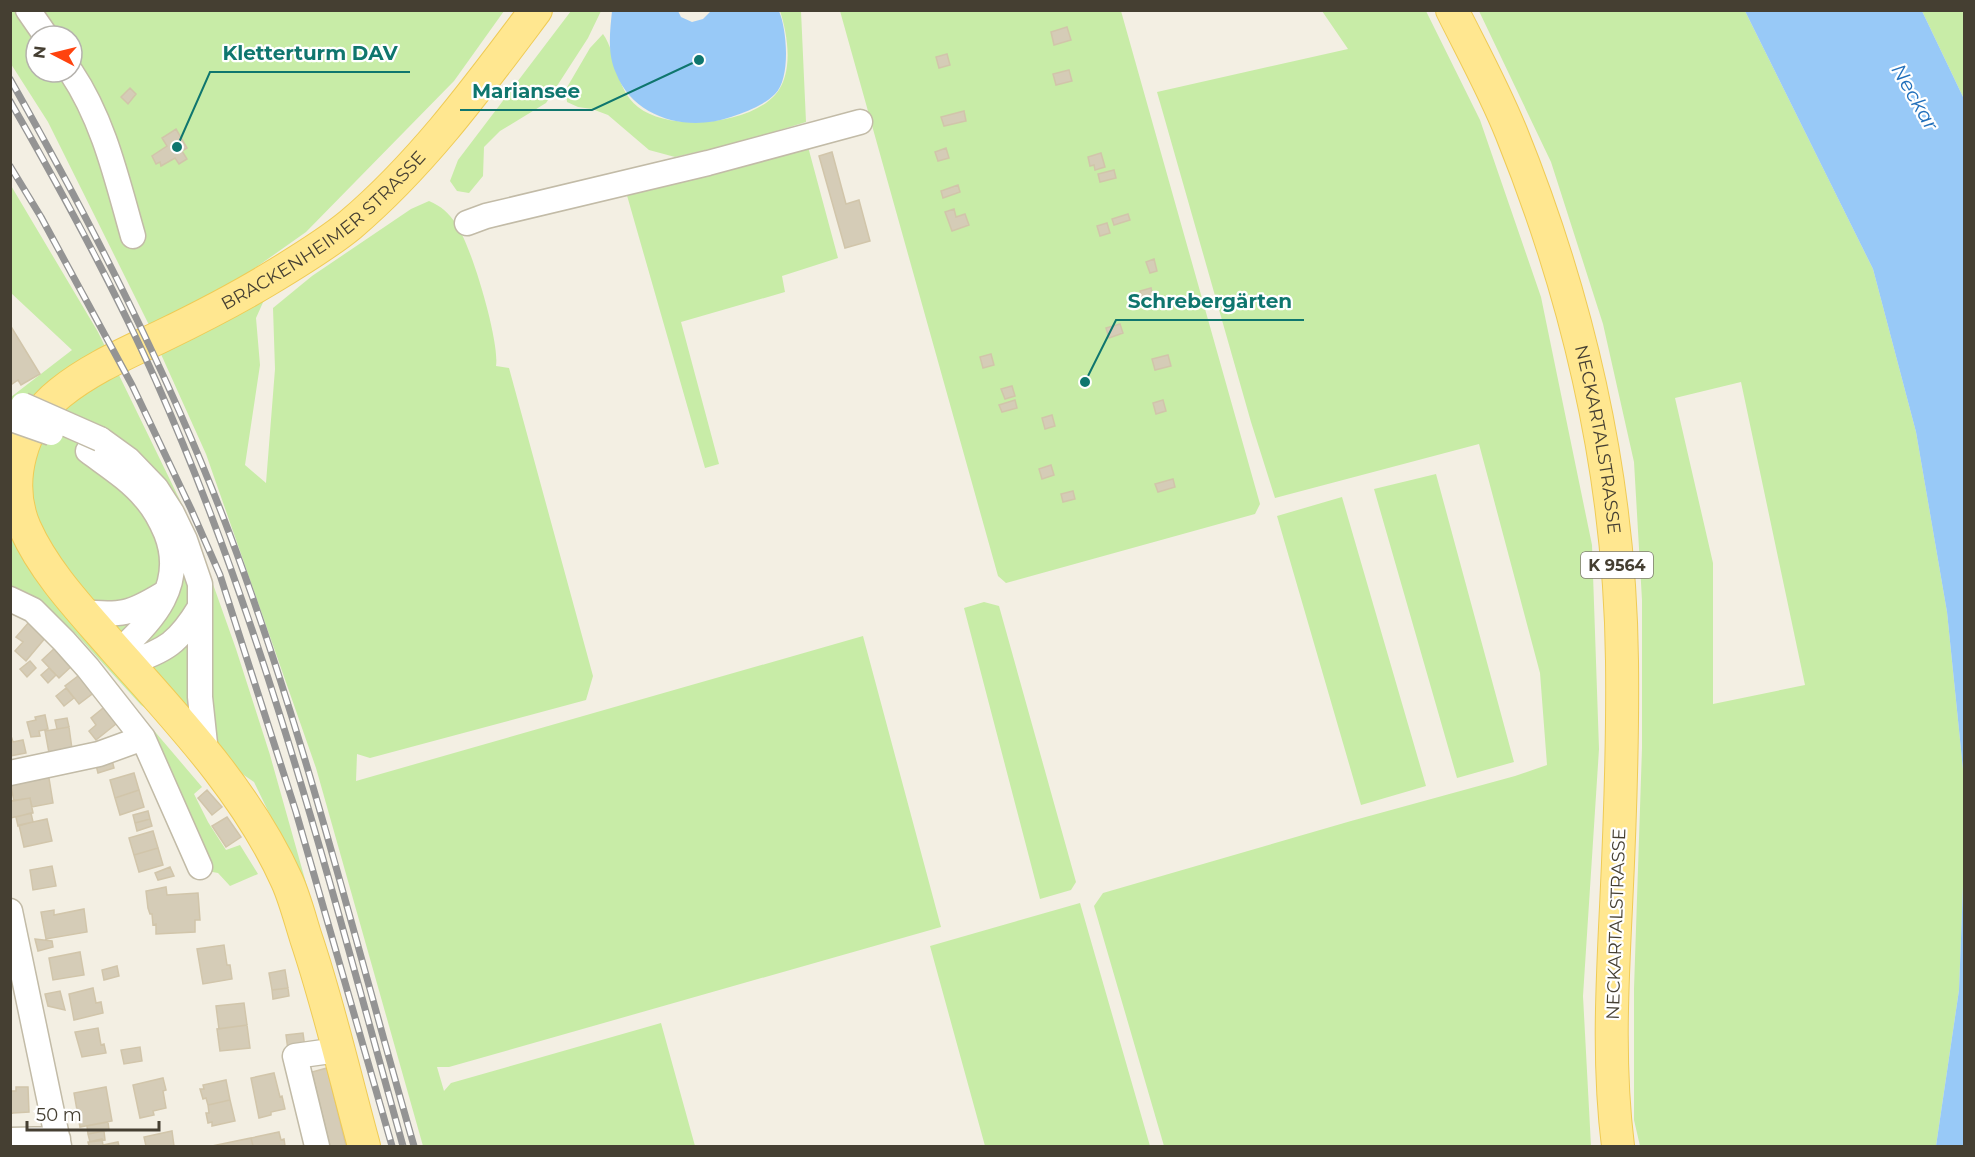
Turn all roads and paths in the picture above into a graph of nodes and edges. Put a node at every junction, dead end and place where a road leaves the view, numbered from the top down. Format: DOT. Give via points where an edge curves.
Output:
graph roads {
  1 [pos="28,10"];
  2 [pos="536,10"];
  3 [pos="1452,10"];
  4 [pos="38,24"];
  5 [pos="78,84"];
  6 [pos="861,122"];
  7 [pos="467,223"];
  8 [pos="133,236"];
  9 [pos="14,411"];
  10 [pos="94,445"];
  11 [pos="168,591"];
  12 [pos="10,599"];
  13 [pos="200,607"];
  14 [pos="82,612"];
  15 [pos="123,657"];
  16 [pos="143,738"];
  17 [pos="207,753"];
  18 [pos="10,773"];
  19 [pos="200,867"];
  20 [pos="10,910"];
  21 [pos="338,1050"];
  22 [pos="10,1140"];
  23 [pos="59,1143"];
  24 [pos="317,1146"];
  25 [pos="364,1146"];
  26 [pos="1618,1146"];
  1 -- 4 [label="street"];
  2 -- 14 [label="main road, BRACKENHEIMER STRASSE" via="460,110 412,165 348,226 268,279 102,364 41,409 20,453 17,495 24,526"];
  3 -- 26 [label="main road, NECKARTALSTRASSE / K 9564" via="1510,131 1565,284 1587,365 1611,507 1622,660 1612,991"];
  5 -- 8 [label="street" via="104,135"];
  6 -- 7 [label="street"];
  9 -- 10 [label="street, bridge"];
  10 -- 11 [label="street" via="147,500 161,522 170,544"];
  10 -- 13 [label="street" via="129,460 156,488 185,540 200,584"];
  11 -- 14 [label="street" via="137,609 119,614"];
  11 -- 15 [label="street"];
  12 -- 16 [label="street" via="33,610 64,641"];
  13 -- 15 [label="street" via="186,630 168,647"];
  13 -- 17 [label="street" via="200,697"];
  14 -- 15 [label="main road, BRACKENHEIMER STRASSE"];
  15 -- 17 [label="main road, BRACKENHEIMER STRASSE"];
  16 -- 18 [label="street" via="99,754"];
  16 -- 19 [label="street"];
  17 -- 21 [label="main road, BRACKENHEIMER STRASSE" via="238,795 288,882"];
  20 -- 23 [label="street"];
  21 -- 24 [label="street" via="295,1056"];
  21 -- 25 [label="main road, BRACKENHEIMER STRASSE"];
  22 -- 23 [label="street"];
}
